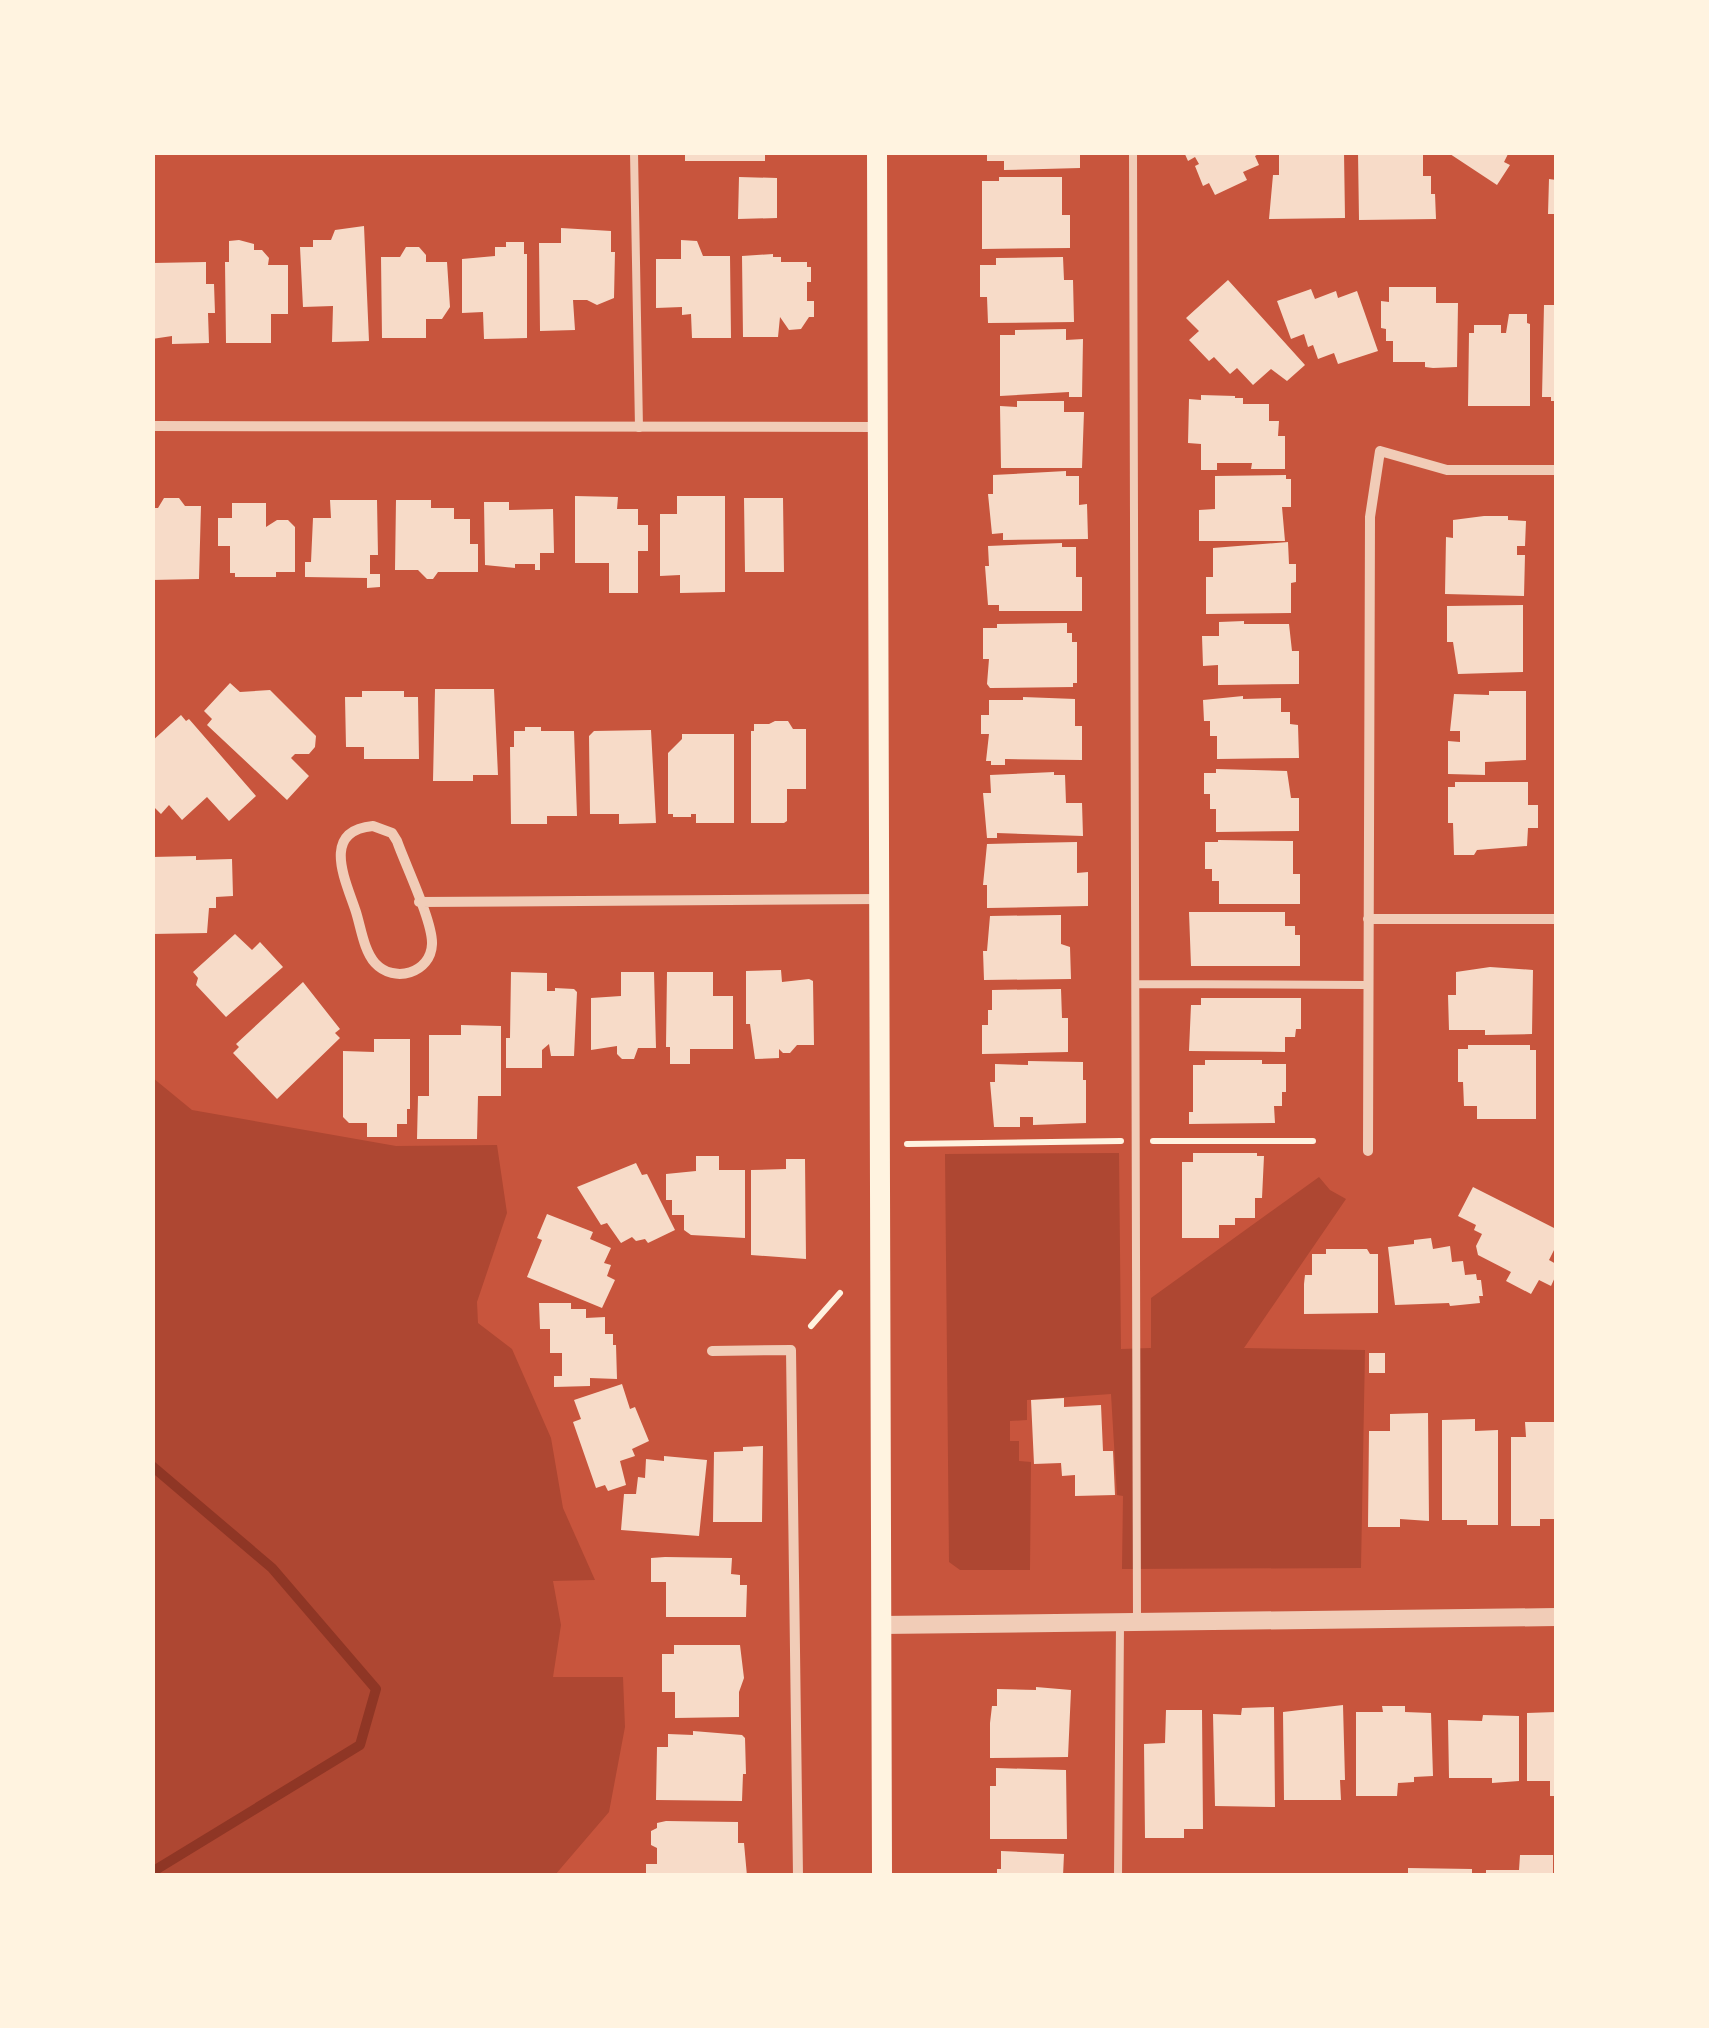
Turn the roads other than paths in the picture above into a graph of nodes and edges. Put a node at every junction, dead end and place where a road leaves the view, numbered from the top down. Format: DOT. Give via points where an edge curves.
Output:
graph roads {
  1 [pos="634,152"];
  2 [pos="877,152"];
  3 [pos="1133,152"];
  4 [pos="152,426"];
  5 [pos="880,427"];
  6 [pos="639,428"];
  7 [pos="1556,470"];
  8 [pos="879,899"];
  9 [pos="420,902"];
  10 [pos="1368,919"];
  11 [pos="1556,920"];
  12 [pos="1137,984"];
  13 [pos="1368,985"];
  14 [pos="1368,1151"];
  15 [pos="712,1351"];
  16 [pos="1556,1617"];
  17 [pos="1128,1622"];
  18 [pos="881,1625"];
  19 [pos="798,1876"];
  20 [pos="882,1876"];
  21 [pos="1118,1876"];
  1 -- 6 [label="lane"];
  2 -- 5 [label="main road"];
  3 -- 12 [label="lane"];
  4 -- 6 [label="street"];
  5 -- 6 [label="street"];
  5 -- 8 [label="main road"];
  7 -- 10 [label="street" via="1446,470 1380,450 1370,517"];
  8 -- 9 [label="street"];
  8 -- 18 [label="main road"];
  9 -- 9 [label="street" via="392,833 362,827 344,840 339,862 370,956 386,972 408,974 430,954"];
  10 -- 11 [label="street"];
  10 -- 13 [label="street"];
  12 -- 13 [label="lane"];
  12 -- 17 [label="lane"];
  13 -- 14 [label="street"];
  15 -- 19 [label="street" via="792,1350"];
  16 -- 17 [label="street"];
  17 -- 18 [label="street"];
  17 -- 21 [label="lane"];
  18 -- 20 [label="main road"];
}
